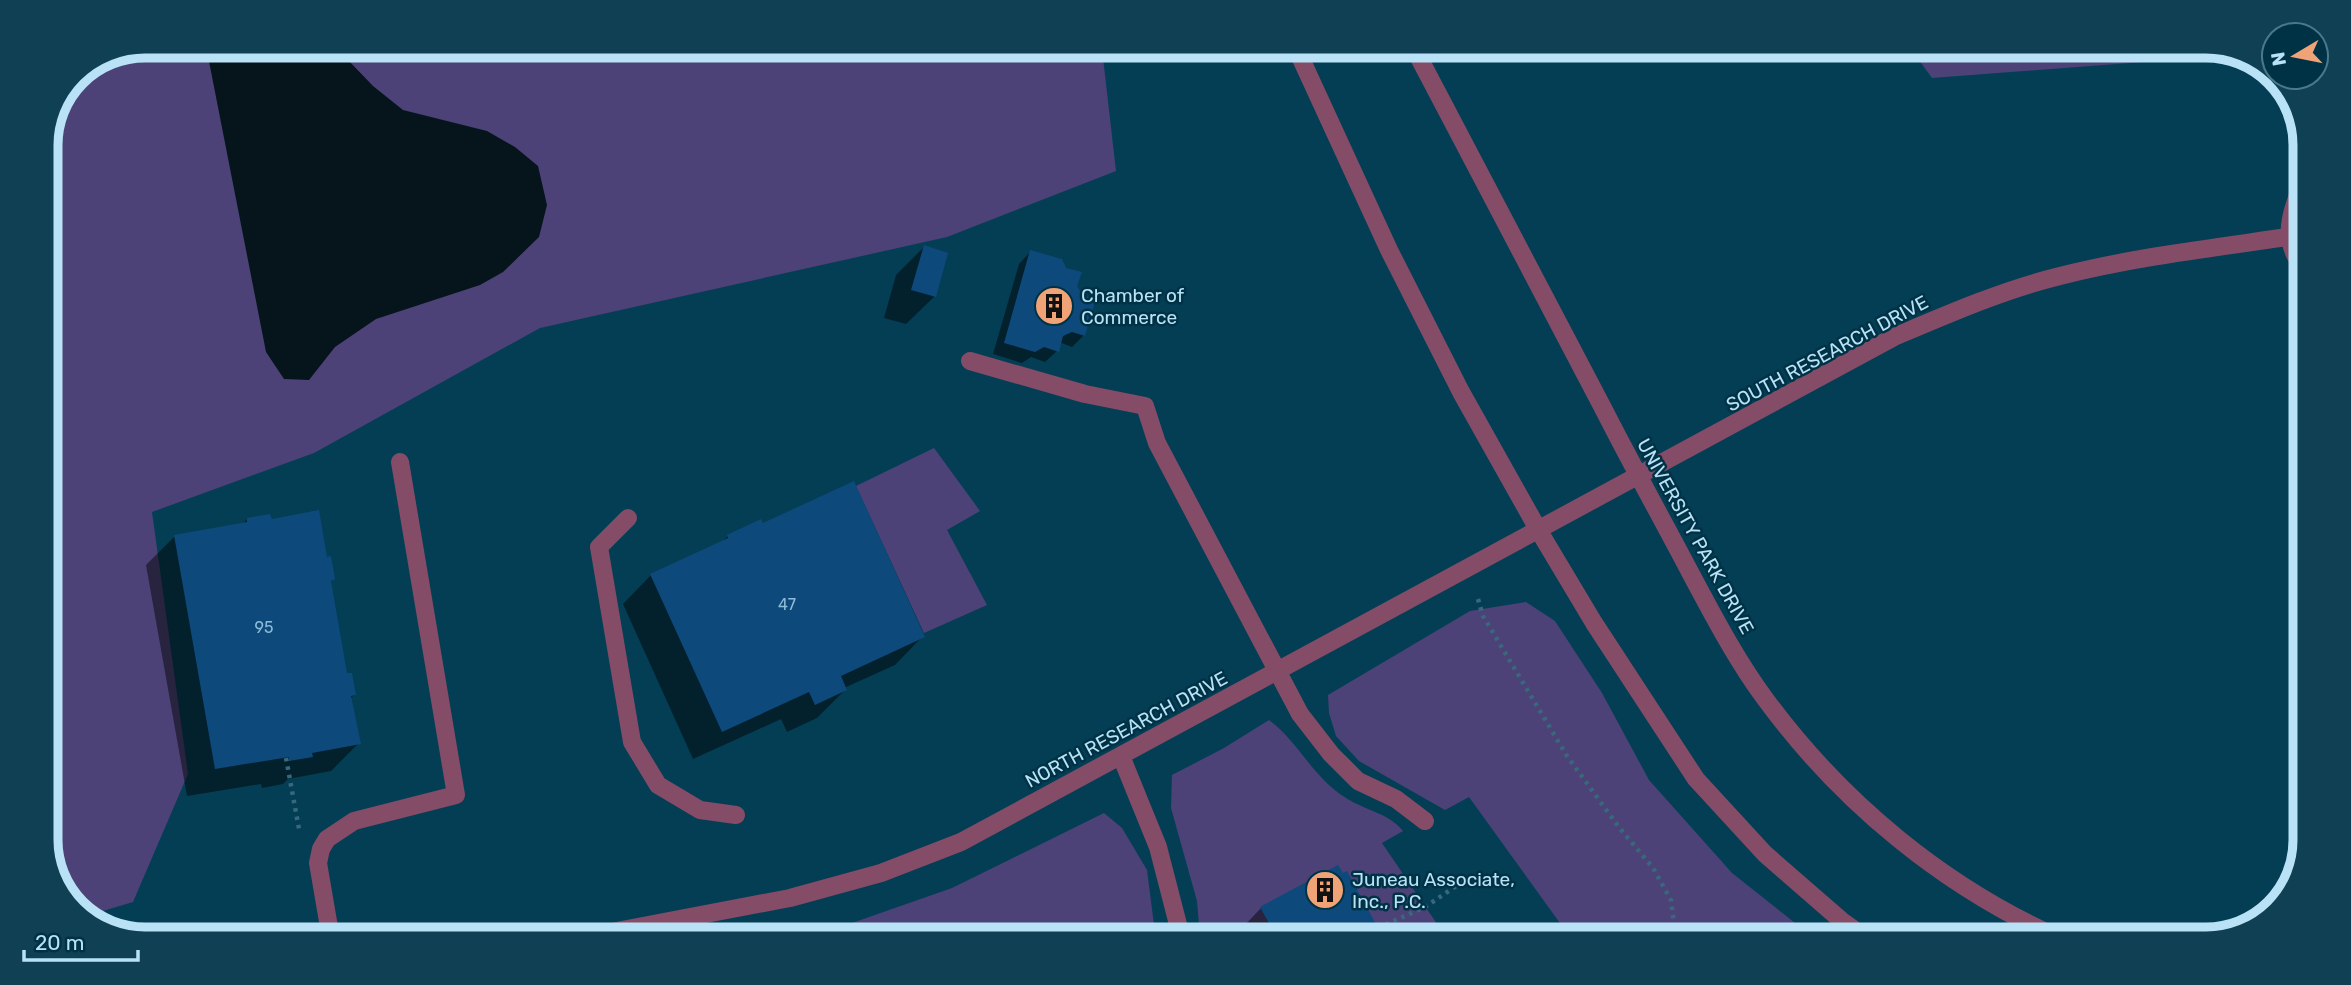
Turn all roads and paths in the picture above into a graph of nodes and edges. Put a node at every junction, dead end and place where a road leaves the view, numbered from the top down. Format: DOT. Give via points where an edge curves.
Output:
graph roads {
  1 [pos="1301,58"];
  2 [pos="1419,58"];
  3 [pos="2293,207"];
  4 [pos="2288,237"];
  5 [pos="2293,247"];
  6 [pos="970,361"];
  7 [pos="400,462"];
  8 [pos="1639,477"];
  9 [pos="628,518"];
  10 [pos="1539,531"];
  11 [pos="1478,599"];
  12 [pos="1276,672"];
  13 [pos="1121,756"];
  14 [pos="286,758"];
  15 [pos="736,815"];
  16 [pos="1425,821"];
  17 [pos="321,849"];
  18 [pos="1465,880"];
  19 [pos="329,927"];
  20 [pos="638,927"];
  21 [pos="1179,927"];
  22 [pos="1380,927"];
  23 [pos="1674,927"];
  24 [pos="1850,927"];
  25 [pos="2034,927"];
  1 -- 10 [label="street" via="1461,393"];
  2 -- 8 [label="street, UNIVERSITY PARK DRIVE"];
  3 -- 4 [label="street"];
  4 -- 5 [label="street"];
  4 -- 8 [label="street, SOUTH RESEARCH DRIVE" via="2164,254 2072,273 1969,305 1894,337"];
  6 -- 12 [label="street" via="1145,406 1157,443"];
  7 -- 17 [label="street" via="456,794 354,821 327,839"];
  8 -- 10 [label="street, NORTH RESEARCH DRIVE"];
  8 -- 25 [label="street, UNIVERSITY PARK DRIVE" via="1722,631 1765,699 1817,762 1887,830 1952,879"];
  9 -- 15 [label="street" via="599,547 632,743 658,785 700,810"];
  10 -- 12 [label="street, NORTH RESEARCH DRIVE"];
  10 -- 24 [label="street" via="1696,779 1765,854"];
  11 -- 23 [label="path" via="1483,616 1567,757 1653,868 1671,900"];
  12 -- 13 [label="street, NORTH RESEARCH DRIVE"];
  12 -- 16 [label="street" via="1331,754 1359,781 1396,799"];
  13 -- 20 [label="street, NORTH RESEARCH DRIVE" via="961,842 881,873 790,898"];
  13 -- 21 [label="street" via="1158,847"];
  14 -- 17 [label="path" via="299,831"];
  17 -- 19 [label="street" via="318,863"];
  18 -- 22 [label="path" via="1425,907"];
}
